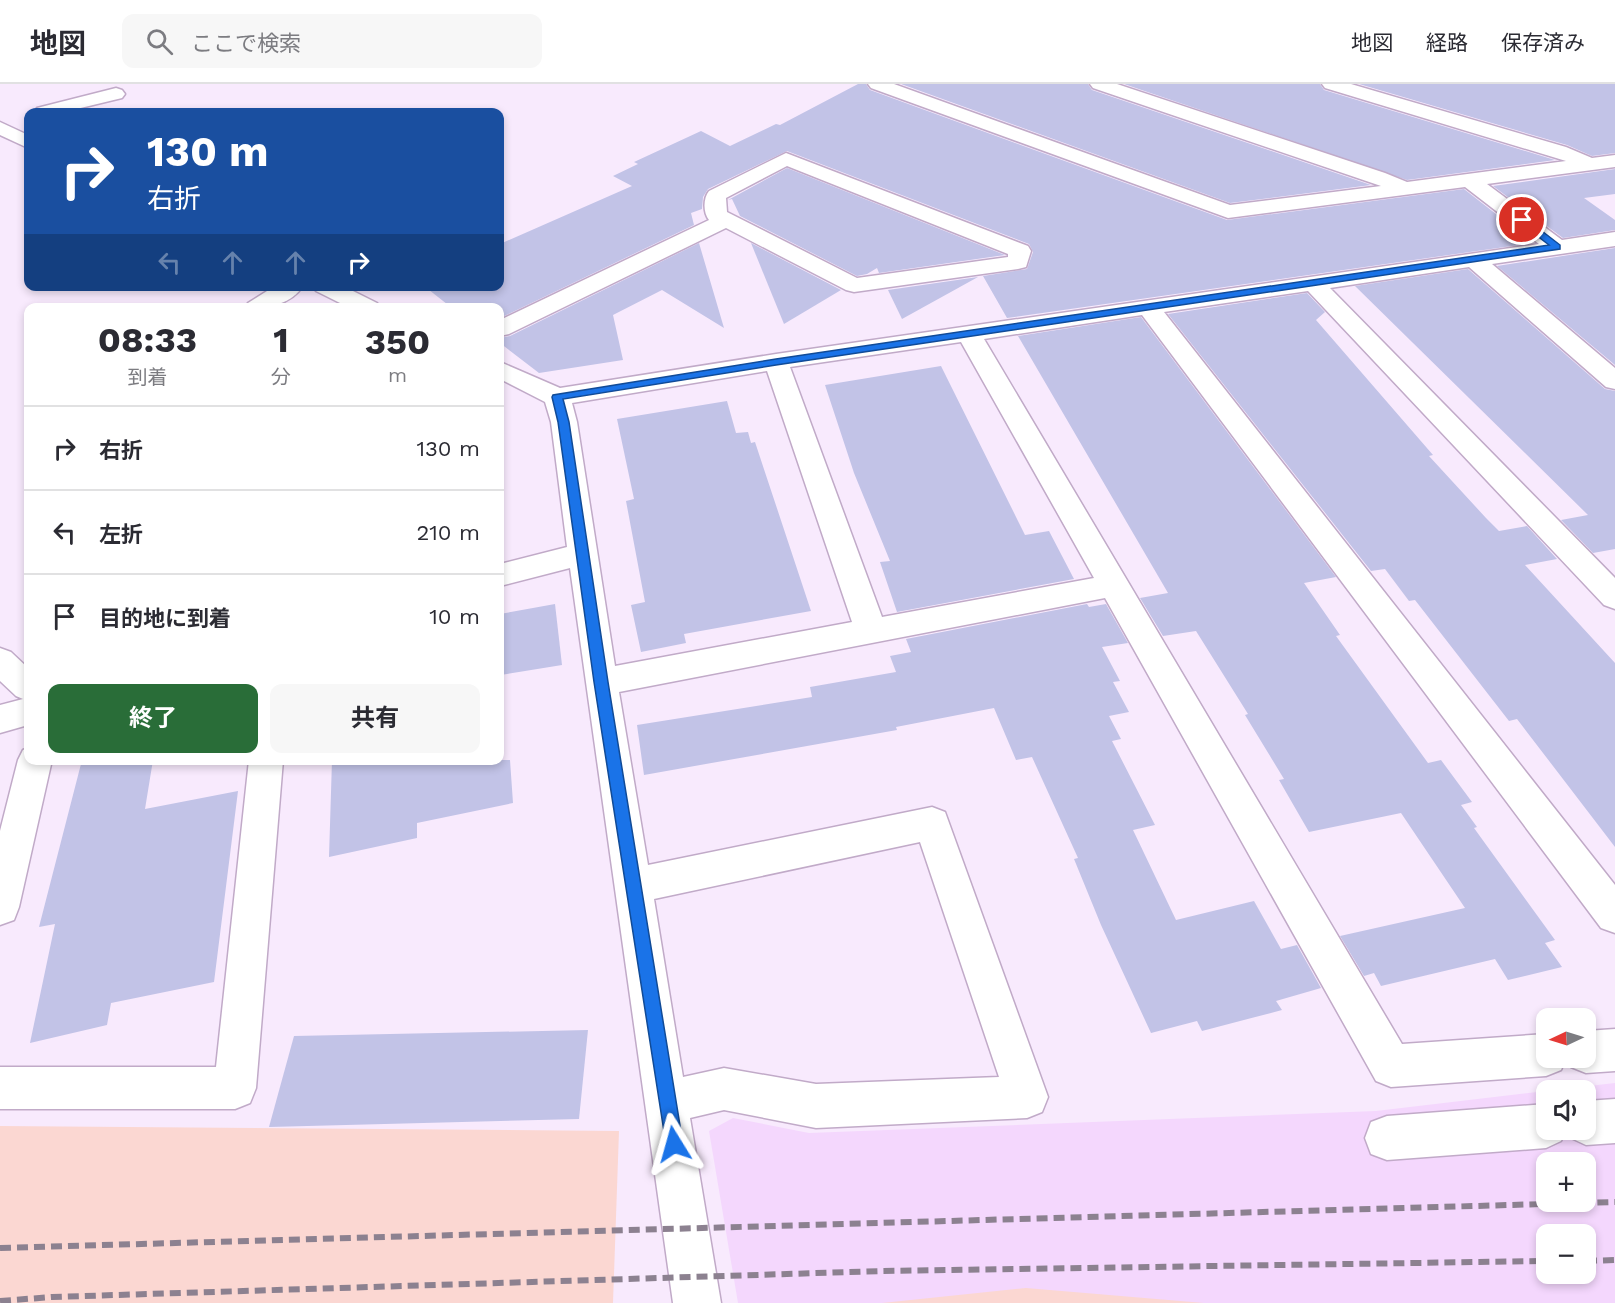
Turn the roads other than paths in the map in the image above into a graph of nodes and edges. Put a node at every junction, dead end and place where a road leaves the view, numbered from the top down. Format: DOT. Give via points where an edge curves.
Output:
graph roads {
  1 [pos="877,84"];
  2 [pos="1099,84"];
  3 [pos="1331,84"];
  4 [pos="116,94"];
  5 [pos="60,108"];
  6 [pos="24,118"];
  7 [pos="0,129"];
  8 [pos="24,140"];
  9 [pos="1615,161"];
  10 [pos="1590,164"];
  11 [pos="1469,180"];
  12 [pos="1405,189"];
  13 [pos="726,220"];
  14 [pos="1615,239"];
  15 [pos="1557,247"];
  16 [pos="1474,260"];
  17 [pos="1313,284"];
  18 [pos="284,291"];
  19 [pos="334,291"];
  20 [pos="264,303"];
  21 [pos="359,303"];
  22 [pos="1148,307"];
  23 [pos="504,327"];
  24 [pos="969,334"];
  25 [pos="776,362"];
  26 [pos="504,372"];
  27 [pos="1615,381"];
  28 [pos="557,397"];
  29 [pos="582,554"];
  30 [pos="504,574"];
  31 [pos="1115,585"];
  32 [pos="1615,597"];
  33 [pos="871,630"];
  34 [pos="0,661"];
  35 [pos="601,682"];
  36 [pos="24,683"];
  37 [pos="24,712"];
  38 [pos="0,719"];
  39 [pos="34,765"];
  40 [pos="266,765"];
  41 [pos="633,886"];
  42 [pos="0,907"];
  43 [pos="1615,915"];
  44 [pos="1615,1050"];
  45 [pos="1596,1051"];
  46 [pos="1536,1056"];
  47 [pos="0,1088"];
  48 [pos="667,1102"];
  49 [pos="1615,1121"];
  50 [pos="1596,1122"];
  51 [pos="1536,1127"];
  52 [pos="1387,1138"];
  53 [pos="697,1303"];
  1 -- 12 [label="street" via="1228,212"];
  2 -- 12 [label="street"];
  3 -- 10 [label="street" via="1559,151"];
  4 -- 5 [label="street"];
  6 -- 7 [label="street"];
  7 -- 8 [label="street"];
  9 -- 10 [label="street"];
  10 -- 11 [label="street"];
  11 -- 12 [label="street"];
  11 -- 15 [label="street"];
  13 -- 13 [label="street" via="716,215 716,195 786,159 1020,251 1018,262 854,285"];
  13 -- 23 [label="street"];
  14 -- 15 [label="street"];
  15 -- 16 [label="street"];
  16 -- 17 [label="street"];
  16 -- 27 [label="street"];
  17 -- 22 [label="street"];
  17 -- 32 [label="street"];
  18 -- 20 [label="street"];
  19 -- 21 [label="street"];
  22 -- 24 [label="street"];
  22 -- 43 [label="street"];
  24 -- 25 [label="street"];
  24 -- 31 [label="street"];
  25 -- 28 [label="street"];
  25 -- 33 [label="street"];
  26 -- 28 [label="street"];
  28 -- 29 [label="street"];
  29 -- 30 [label="street"];
  29 -- 35 [label="street"];
  31 -- 33 [label="street"];
  31 -- 46 [label="street" via="1391,1066"];
  33 -- 35 [label="street"];
  34 -- 36 [label="street"];
  35 -- 41 [label="street"];
  37 -- 38 [label="street"];
  39 -- 42 [label="street"];
  40 -- 47 [label="street" via="235,1088"];
  41 -- 48 [label="street"];
  41 -- 48 [label="street" via="932,823 1027,1097 816,1106 724,1089"];
  44 -- 45 [label="street"];
  48 -- 53 [label="street"];
  49 -- 50 [label="street"];
  51 -- 52 [label="street"];
}
